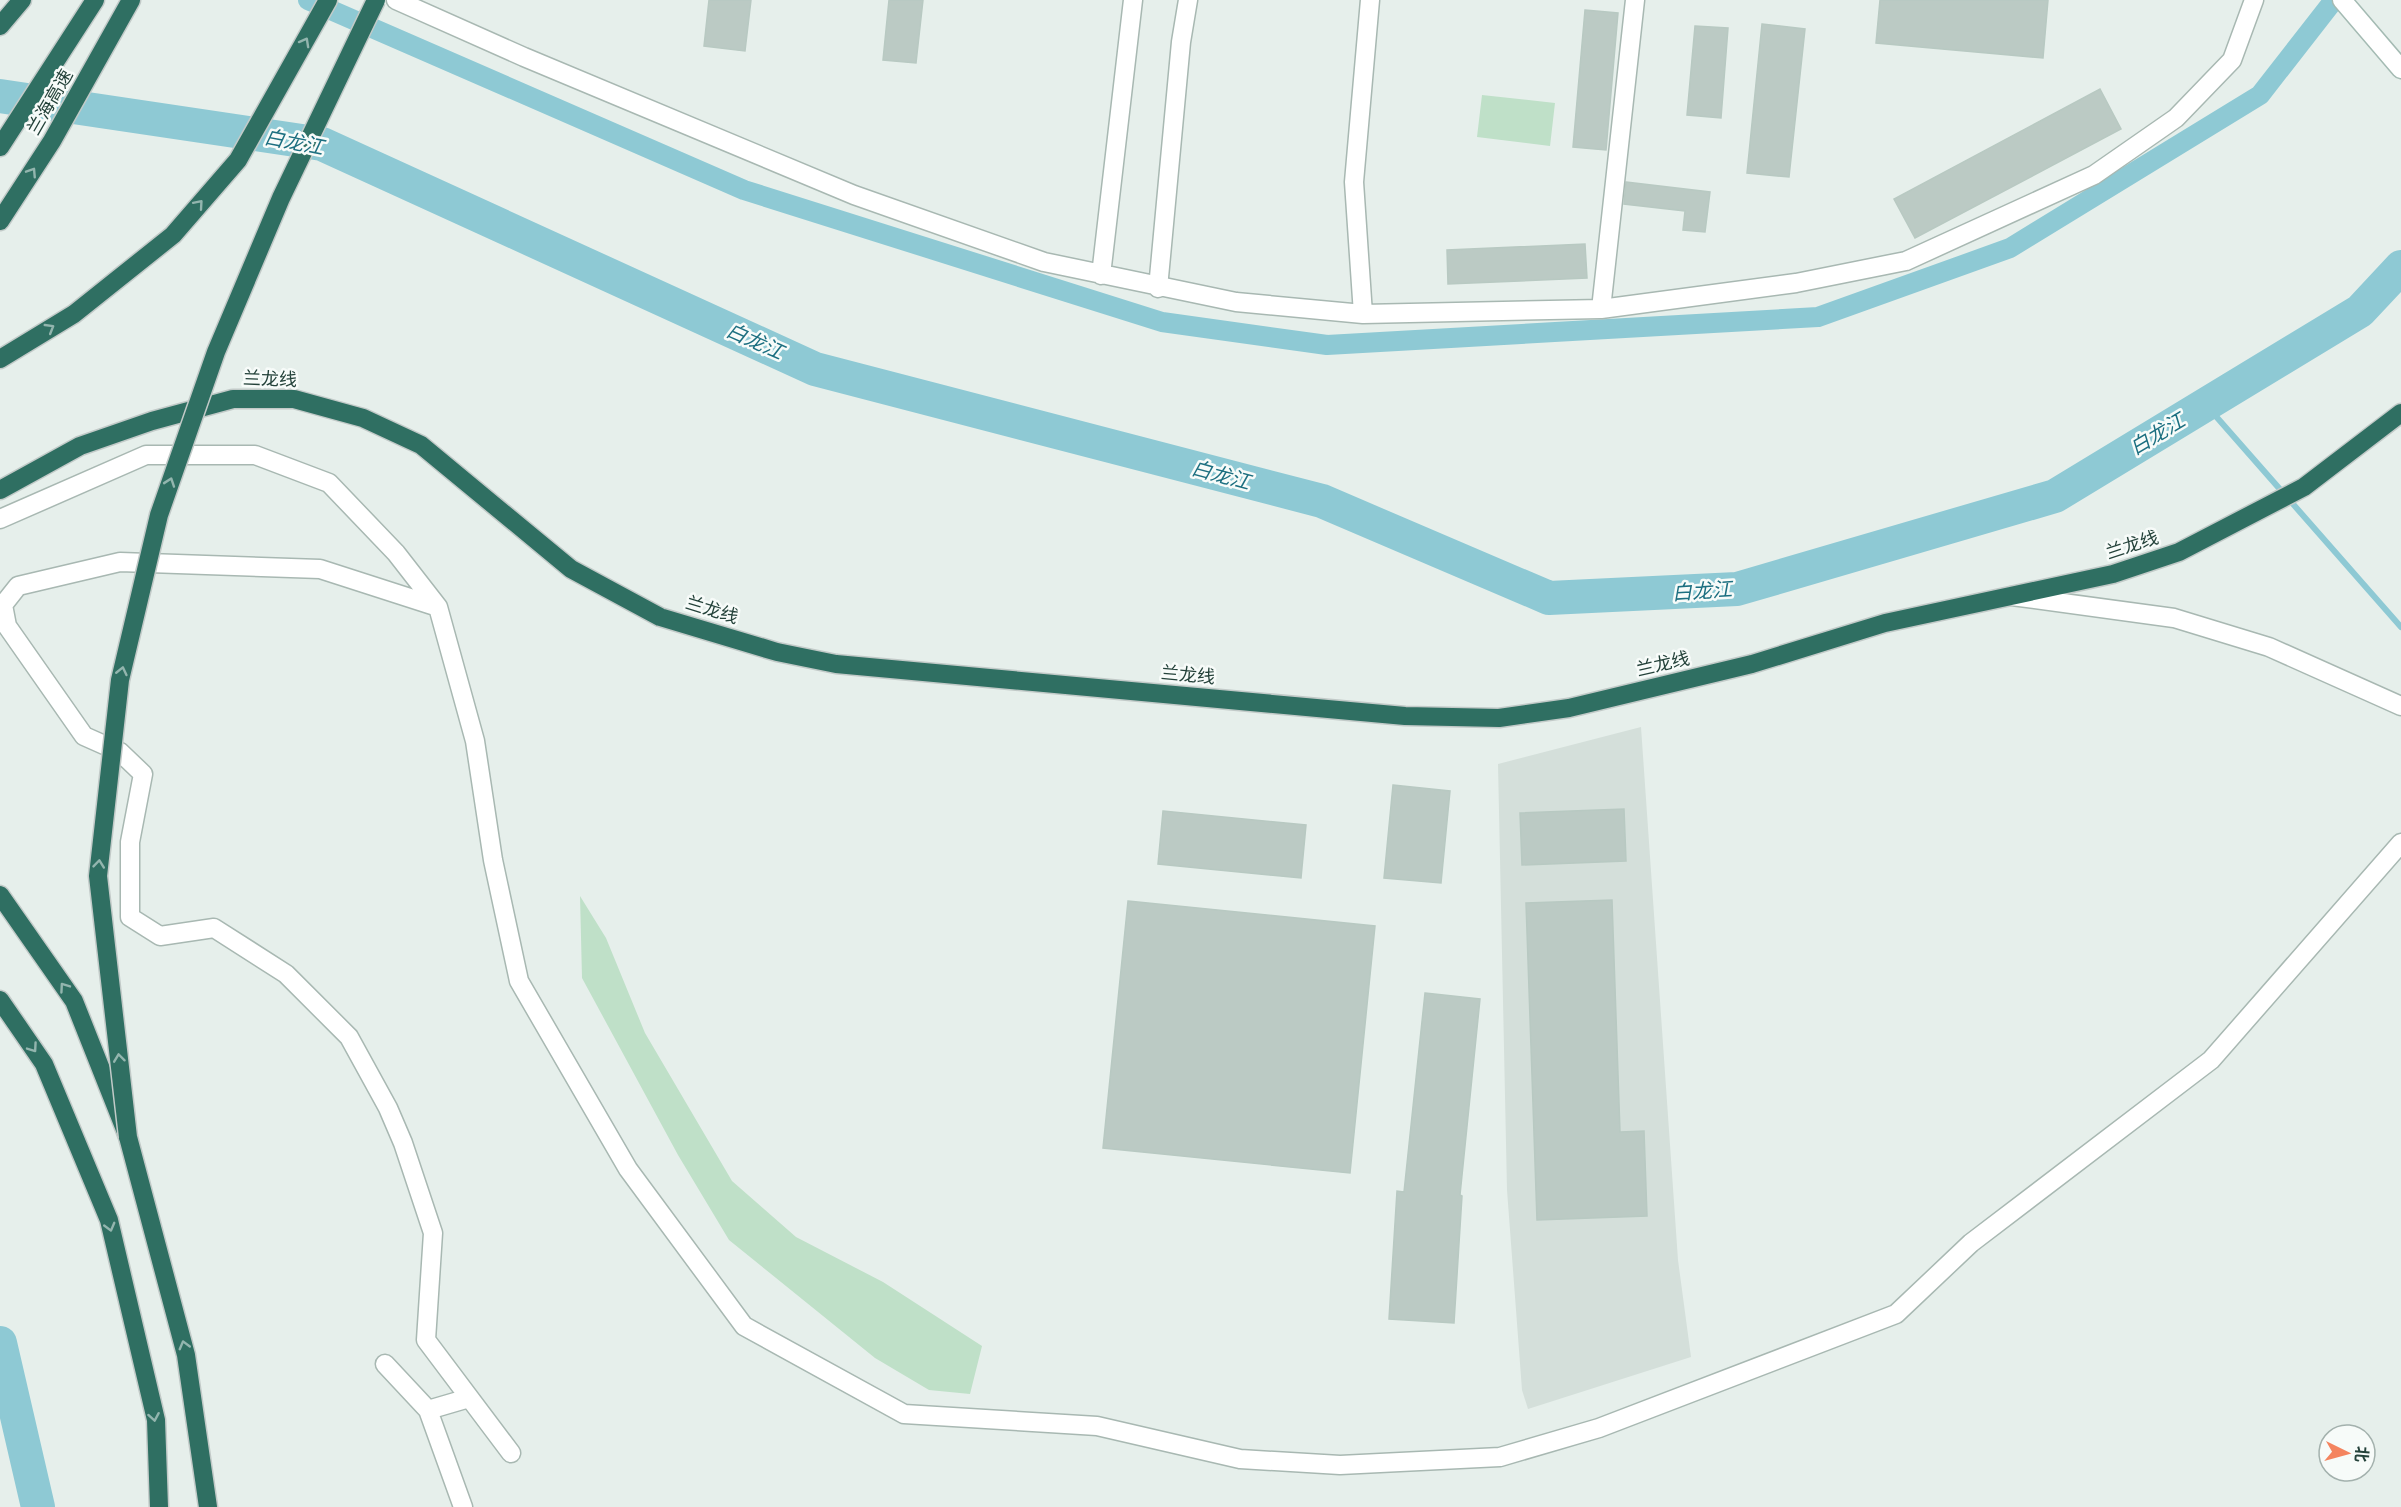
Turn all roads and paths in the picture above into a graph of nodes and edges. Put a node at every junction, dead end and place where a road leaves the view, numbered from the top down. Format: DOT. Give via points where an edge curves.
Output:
graph roads {
  1 [pos="22,0"];
  2 [pos="95,0"];
  3 [pos="131,0"];
  4 [pos="328,0"];
  5 [pos="376,0"];
  6 [pos="396,0"];
  7 [pos="1133,0"];
  8 [pos="1188,0"];
  9 [pos="1370,0"];
  10 [pos="1635,0"];
  11 [pos="2254,0"];
  12 [pos="2342,0"];
  13 [pos="0,26"];
  14 [pos="2401,69"];
  15 [pos="0,147"];
  16 [pos="0,221"];
  17 [pos="1101,275"];
  18 [pos="1158,288"];
  19 [pos="1600,309"];
  20 [pos="1363,314"];
  21 [pos="0,359"];
  22 [pos="2401,413"];
  23 [pos="0,490"];
  24 [pos="0,519"];
  25 [pos="2010,596"];
  26 [pos="438,607"];
  27 [pos="2401,706"];
  28 [pos="2401,843"];
  29 [pos="0,895"];
  30 [pos="0,1000"];
  31 [pos="129,1137"];
  32 [pos="385,1364"];
  33 [pos="469,1398"];
  34 [pos="428,1410"];
  35 [pos="511,1453"];
  36 [pos="159,1507"];
  37 [pos="208,1507"];
  38 [pos="463,1507"];
  1 -- 13 [label="highway"];
  2 -- 15 [label="highway, 兰海高速"];
  16 -- 3 [label="highway, 兰海高速, one-way" via="52,141"];
  21 -- 4 [label="highway, one-way" via="74,314 173,235 238,160"];
  31 -- 5 [label="highway, one-way, bridge" via="98,876 120,680 159,515 216,352 280,198"];
  6 -- 17 [label="street" via="854,195 1044,262"];
  7 -- 17 [label="street"];
  8 -- 18 [label="street"];
  9 -- 20 [label="street" via="1354,182"];
  10 -- 19 [label="street"];
  11 -- 19 [label="street" via="2232,60 2176,118 2094,175 1906,261 1796,283"];
  12 -- 14 [label="street"];
  17 -- 18 [label="street"];
  18 -- 20 [label="street" via="1236,302"];
  19 -- 20 [label="street"];
  22 -- 25 [label="highway, 兰龙线" via="2304,487 2168,556 2113,574"];
  23 -- 25 [label="highway, 兰龙线" via="80,446 152,421 233,399 294,399 363,418 421,445 571,569 660,617 777,652 836,664 1405,716 1499,718 1569,708 1752,664 1885,623"];
  24 -- 26 [label="street" via="146,455 255,454 329,483 396,553"];
  25 -- 27 [label="street" via="2174,618 2269,646"];
  26 -- 28 [label="street" via="475,741 519,981 628,1169 744,1326 904,1414 1097,1426 1240,1459 1340,1465 1500,1457 1599,1428 1896,1314 1971,1243 2211,1060"];
  26 -- 33 [label="street" via="320,569 120,562 18,586 3,605 7,626 84,736 120,752 143,774 130,842 130,917 160,936 214,928 286,974 349,1037 388,1108 433,1233 426,1340"];
  31 -- 29 [label="highway, one-way, bridge" via="74,1001"];
  30 -- 36 [label="highway, one-way" via="44,1065 109,1220 156,1420"];
  37 -- 31 [label="highway, one-way" via="186,1355"];
  32 -- 34 [label="street"];
  33 -- 34 [label="street"];
  33 -- 35 [label="street"];
  34 -- 38 [label="street"];
}
